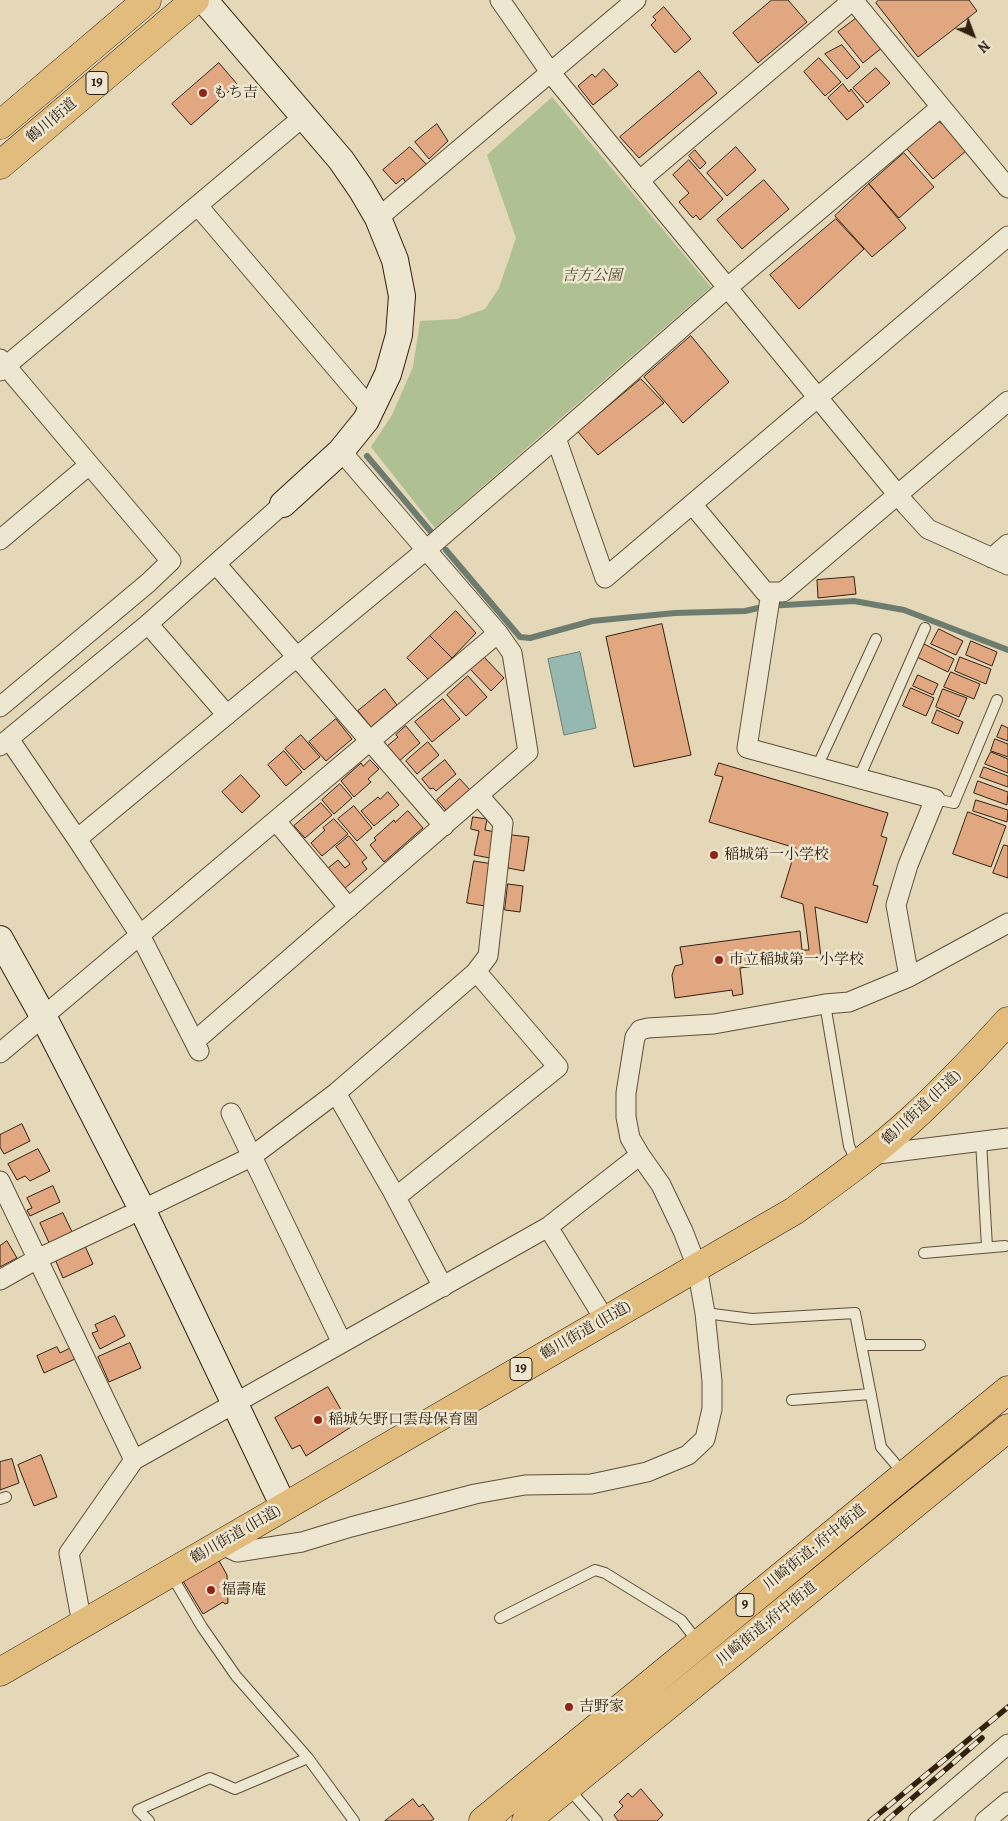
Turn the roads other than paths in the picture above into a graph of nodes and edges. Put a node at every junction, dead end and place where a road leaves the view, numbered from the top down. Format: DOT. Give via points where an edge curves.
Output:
graph roads {
  1 [pos="147,0"];
  2 [pos="195,0"];
  3 [pos="204,0"];
  4 [pos="500,0"];
  5 [pos="636,0"];
  6 [pos="853,0"];
  7 [pos="550,72"];
  8 [pos="941,107"];
  9 [pos="303,117"];
  10 [pos="0,125"];
  11 [pos="0,165"];
  12 [pos="639,180"];
  13 [pos="1008,188"];
  14 [pos="198,206"];
  15 [pos="378,218"];
  16 [pos="1008,236"];
  17 [pos="727,288"];
  18 [pos="2,365"];
  19 [pos="818,398"];
  20 [pos="1008,401"];
  21 [pos="371,409"];
  22 [pos="556,438"];
  23 [pos="341,451"];
  24 [pos="89,465"];
  25 [pos="898,494"];
  26 [pos="283,504"];
  27 [pos="692,504"];
  28 [pos="0,540"];
  29 [pos="1008,544"];
  30 [pos="426,550"];
  31 [pos="1000,562"];
  32 [pos="216,564"];
  33 [pos="148,583"];
  34 [pos="769,603"];
  35 [pos="168,605"];
  36 [pos="148,624"];
  37 [pos="925,628"];
  38 [pos="498,633"];
  39 [pos="876,639"];
  40 [pos="296,656"];
  41 [pos="997,700"];
  42 [pos="0,707"];
  43 [pos="227,715"];
  44 [pos="370,741"];
  45 [pos="4,742"];
  46 [pos="817,767"];
  47 [pos="859,778"];
  48 [pos="479,796"];
  49 [pos="935,799"];
  50 [pos="276,821"];
  51 [pos="444,826"];
  52 [pos="77,838"];
  53 [pos="349,908"];
  54 [pos="1008,923"];
  55 [pos="140,936"];
  56 [pos="0,938"];
  57 [pos="475,973"];
  58 [pos="909,978"];
  59 [pos="825,1004"];
  60 [pos="43,1016"];
  61 [pos="1008,1021"];
  62 [pos="0,1053"];
  63 [pos="336,1093"];
  64 [pos="231,1114"];
  65 [pos="1008,1138"];
  66 [pos="981,1141"];
  67 [pos="640,1155"];
  68 [pos="250,1157"];
  69 [pos="865,1159"];
  70 [pos="0,1181"];
  71 [pos="396,1196"];
  72 [pos="154,1204"];
  73 [pos="128,1216"];
  74 [pos="548,1227"];
  75 [pos="1005,1246"];
  76 [pos="987,1247"];
  77 [pos="924,1253"];
  78 [pos="37,1259"];
  79 [pos="697,1267"];
  80 [pos="0,1280"];
  81 [pos="443,1287"];
  82 [pos="705,1313"];
  83 [pos="605,1320"];
  84 [pos="342,1343"];
  85 [pos="862,1345"];
  86 [pos="920,1345"];
  87 [pos="1008,1390"];
  88 [pos="872,1394"];
  89 [pos="792,1400"];
  90 [pos="235,1404"];
  91 [pos="1008,1428"];
  92 [pos="134,1460"];
  93 [pos="904,1475"];
  94 [pos="284,1507"];
  95 [pos="220,1544"];
  96 [pos="169,1572"];
  97 [pos="500,1618"];
  98 [pos="82,1624"];
  99 [pos="699,1643"];
  100 [pos="0,1672"];
  101 [pos="1008,1744"];
  102 [pos="308,1758"];
  103 [pos="568,1787"];
  104 [pos="1008,1802"];
  105 [pos="149,1821"];
  106 [pos="354,1821"];
  107 [pos="483,1821"];
  108 [pos="526,1821"];
  109 [pos="597,1821"];
  110 [pos="918,1821"];
  111 [pos="985,1821"];
  1 -- 10 [label="main road, 鶴川街道 / 19"];
  2 -- 11 [label="main road, 鶴川街道 / 19"];
  3 -- 9 [label="street"];
  4 -- 7 [label="street"];
  5 -- 7 [label="street"];
  6 -- 8 [label="street"];
  6 -- 12 [label="street"];
  7 -- 12 [label="street"];
  7 -- 15 [label="street"];
  8 -- 13 [label="street"];
  8 -- 17 [label="street"];
  9 -- 14 [label="street"];
  9 -- 15 [label="street" via="341,160"];
  12 -- 17 [label="street"];
  14 -- 18 [label="street"];
  14 -- 21 [label="street"];
  15 -- 21 [label="street" via="395,260 402,296 399,335 388,374"];
  16 -- 19 [label="street"];
  17 -- 19 [label="street"];
  17 -- 22 [label="street"];
  18 -- 24 [label="street"];
  19 -- 25 [label="street"];
  19 -- 27 [label="street"];
  20 -- 25 [label="street"];
  21 -- 23 [label="street"];
  22 -- 27 [label="street" via="605,578"];
  22 -- 30 [label="street"];
  23 -- 26 [label="street"];
  23 -- 30 [label="street"];
  24 -- 28 [label="street"];
  24 -- 33 [label="street" via="172,560"];
  25 -- 31 [label="street" via="928,529"];
  25 -- 34 [label="street"];
  26 -- 32 [label="street"];
  27 -- 34 [label="street" via="765,592"];
  29 -- 31 [label="street"];
  30 -- 38 [label="street"];
  30 -- 40 [label="street"];
  32 -- 35 [label="street"];
  32 -- 40 [label="street"];
  33 -- 35 [label="street"];
  33 -- 42 [label="street"];
  34 -- 46 [label="street" via="746,748"];
  35 -- 36 [label="street"];
  36 -- 43 [label="street"];
  36 -- 45 [label="street"];
  37 -- 47 [label="lane"];
  38 -- 44 [label="street"];
  38 -- 48 [label="street" via="512,653 528,752"];
  39 -- 46 [label="lane"];
  40 -- 43 [label="street"];
  40 -- 44 [label="street"];
  41 -- 49 [label="lane" via="954,803"];
  43 -- 52 [label="street"];
  44 -- 50 [label="street"];
  44 -- 51 [label="street"];
  45 -- 52 [label="street"];
  46 -- 47 [label="street"];
  47 -- 49 [label="street"];
  48 -- 51 [label="street"];
  48 -- 57 [label="street" via="503,823 488,956"];
  49 -- 58 [label="street" via="908,865 896,905"];
  50 -- 53 [label="street"];
  50 -- 55 [label="street"];
  51 -- 53 [label="street"];
  52 -- 55 [label="street"];
  53 -- 55 [label="street" via="197,1046"];
  54 -- 58 [label="street"];
  55 -- 60 [label="street"];
  56 -- 60 [label="street"];
  57 -- 63 [label="street"];
  57 -- 71 [label="street" via="558,1066"];
  58 -- 59 [label="street" via="849,1002"];
  59 -- 67 [label="street" via="714,1024 640,1030 635,1037 626,1093 630,1138"];
  59 -- 69 [label="lane" via="849,1146 853,1154"];
  60 -- 62 [label="street"];
  60 -- 90 [label="street" via="143,1210"];
  61 -- 69 [label="main road, 鶴川街道 (旧道) / 19" via="911,1120"];
  63 -- 68 [label="street"];
  63 -- 71 [label="street"];
  64 -- 68 [label="street"];
  65 -- 66 [label="street"];
  66 -- 69 [label="street"];
  66 -- 76 [label="lane"];
  67 -- 74 [label="street"];
  67 -- 79 [label="street" via="662,1186"];
  68 -- 72 [label="street"];
  68 -- 84 [label="street"];
  69 -- 79 [label="main road, 鶴川街道 (旧道) / 19" via="794,1211"];
  70 -- 78 [label="street"];
  71 -- 81 [label="street"];
  73 -- 78 [label="street"];
  74 -- 81 [label="street"];
  74 -- 83 [label="street"];
  75 -- 76 [label="lane"];
  76 -- 77 [label="lane"];
  78 -- 80 [label="street"];
  78 -- 92 [label="street"];
  79 -- 82 [label="street"];
  79 -- 83 [label="main road, 鶴川街道 (旧道) / 19"];
  81 -- 84 [label="street"];
  82 -- 85 [label="lane" via="752,1320 855,1313"];
  82 -- 95 [label="street" via="712,1409 705,1439 688,1455 647,1472 592,1484 526,1485 475,1494 302,1542 237,1552"];
  83 -- 94 [label="main road, 鶴川街道 (旧道) / 19"];
  84 -- 90 [label="street"];
  85 -- 86 [label="lane"];
  85 -- 88 [label="lane"];
  87 -- 93 [label="main road, 川崎街道; 府中街道 / 9"];
  88 -- 89 [label="lane"];
  88 -- 93 [label="lane" via="881,1447"];
  90 -- 92 [label="street"];
  90 -- 94 [label="street"];
  91 -- 103 [label="main road, 川崎街道;府中街道 / 9"];
  92 -- 98 [label="street" via="69,1553"];
  93 -- 99 [label="main road, 川崎街道; 府中街道 / 9"];
  94 -- 95 [label="main road, 鶴川街道 (旧道) / 19"];
  95 -- 96 [label="main road, 鶴川街道 (旧道) / 19"];
  96 -- 98 [label="main road, 鶴川街道 (旧道) / 19"];
  96 -- 102 [label="lane" via="236,1676"];
  97 -- 99 [label="lane" via="595,1570 681,1620"];
  98 -- 100 [label="main road, 鶴川街道 (旧道) / 19"];
  99 -- 107 [label="main road, 川崎街道; 府中街道 / 9"];
  101 -- 110 [label="street"];
  102 -- 105 [label="lane" via="235,1790 210,1778 138,1810"];
  102 -- 106 [label="lane"];
  103 -- 108 [label="main road, 川崎街道;府中街道 / 9"];
  103 -- 109 [label="lane"];
  104 -- 111 [label="street"];
}
